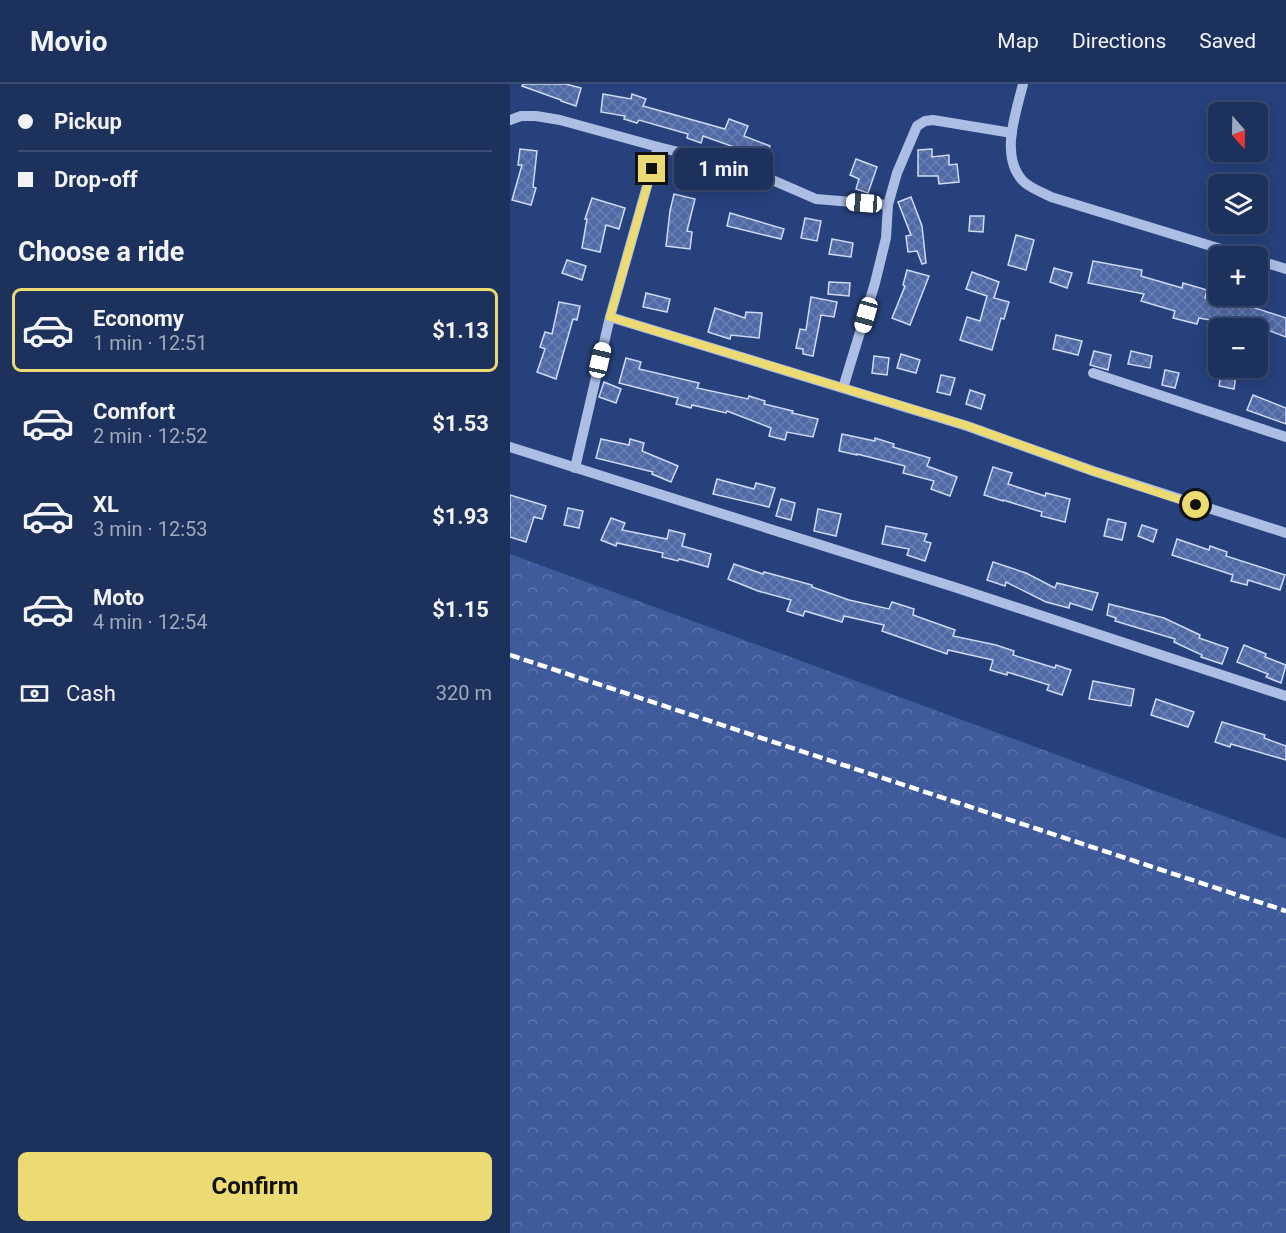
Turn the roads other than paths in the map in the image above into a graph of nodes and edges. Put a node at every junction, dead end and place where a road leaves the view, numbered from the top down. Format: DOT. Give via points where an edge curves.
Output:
graph roads {
  1 [pos="1023,84"];
  2 [pos="510,120"];
  3 [pos="1012,133"];
  4 [pos="658,147"];
  5 [pos="888,205"];
  6 [pos="1212,246"];
  7 [pos="1268,263"];
  8 [pos="1286,269"];
  9 [pos="610,317"];
  10 [pos="1093,373"];
  11 [pos="843,388"];
  12 [pos="1286,437"];
  13 [pos="510,447"];
  14 [pos="575,468"];
  15 [pos="1286,532"];
  16 [pos="1286,696"];
  1 -- 3 [label="street"];
  2 -- 4 [label="street" via="536,116 560,120"];
  3 -- 5 [label="street" via="925,121 913,134"];
  3 -- 6 [label="street" via="1011,156 1023,182 1051,197"];
  4 -- 5 [label="street" via="745,168 816,199"];
  4 -- 9 [label="street"];
  5 -- 11 [label="street" via="886,238 875,283"];
  7 -- 8 [label="street"];
  9 -- 11 [label="street"];
  9 -- 14 [label="street"];
  10 -- 12 [label="street"];
  11 -- 15 [label="street"];
  13 -- 14 [label="street"];
  14 -- 16 [label="street"];
}
